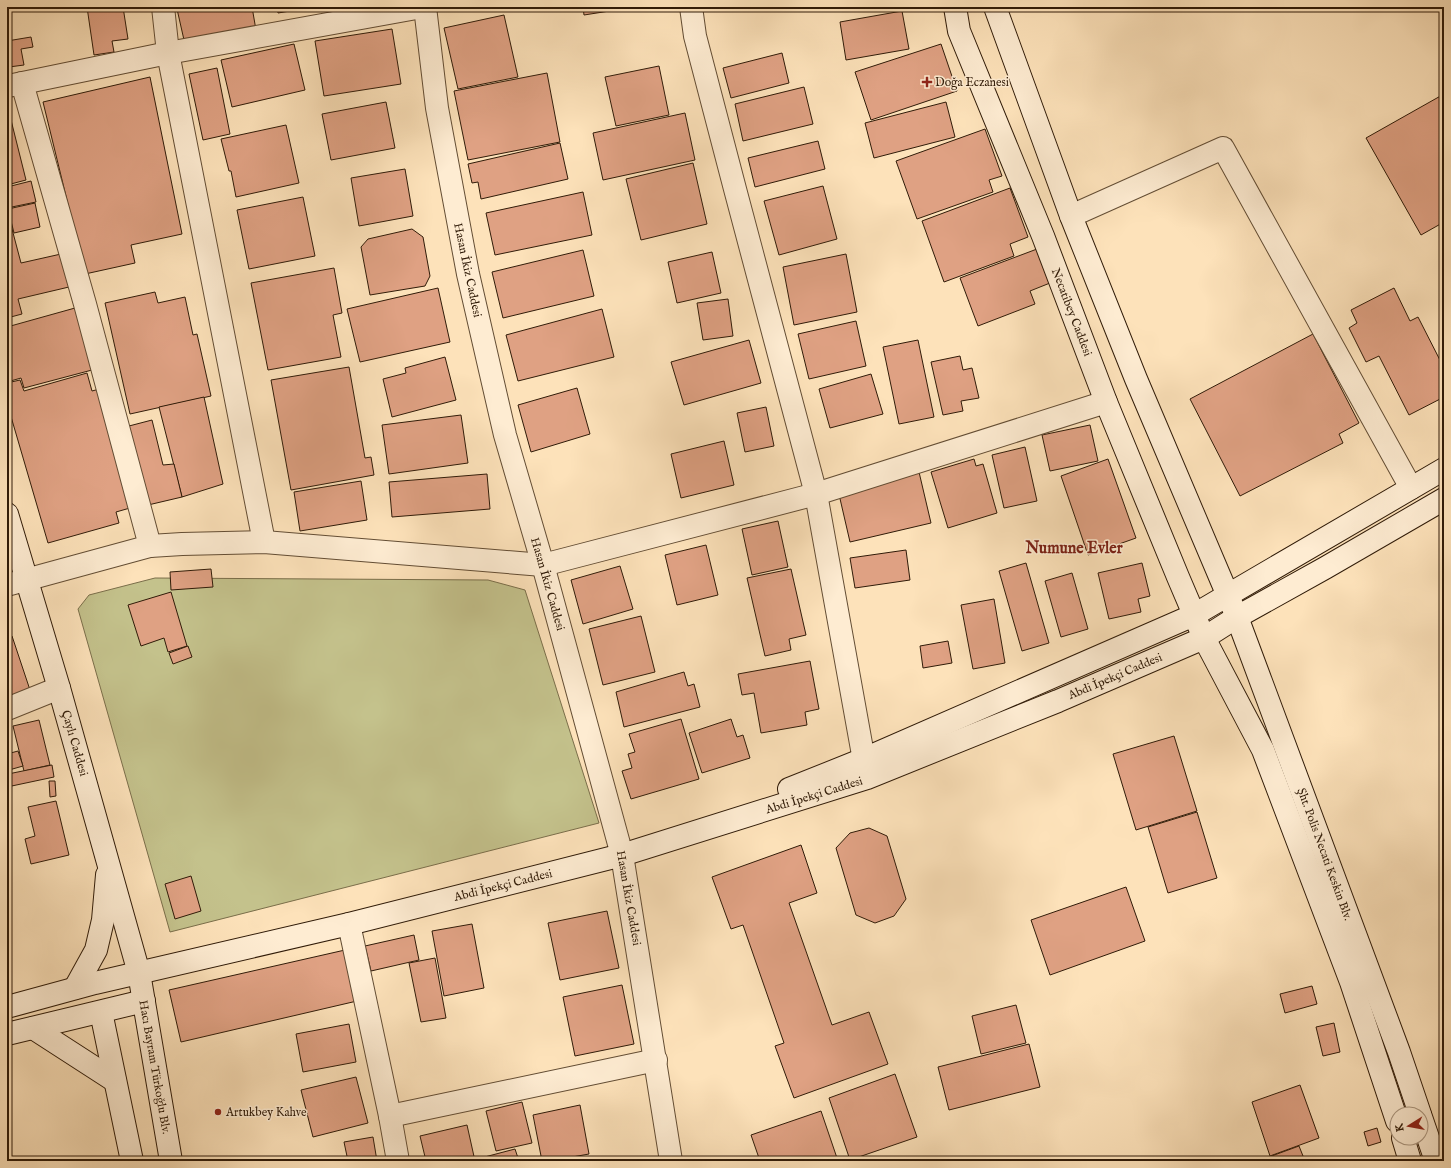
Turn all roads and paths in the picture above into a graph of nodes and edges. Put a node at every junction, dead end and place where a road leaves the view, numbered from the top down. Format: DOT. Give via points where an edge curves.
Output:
graph roads {
  1 [pos="163,7"];
  2 [pos="423,7"];
  3 [pos="691,7"];
  4 [pos="955,7"];
  5 [pos="995,7"];
  6 [pos="168,52"];
  7 [pos="15,85"];
  8 [pos="1071,216"];
  9 [pos="1106,402"];
  10 [pos="1444,468"];
  11 [pos="1411,488"];
  12 [pos="816,494"];
  13 [pos="1444,499"];
  14 [pos="7,514"];
  15 [pos="264,542"];
  16 [pos="150,546"];
  17 [pos="543,565"];
  18 [pos="17,582"];
  19 [pos="1228,595"];
  20 [pos="1194,615"];
  21 [pos="1237,617"];
  22 [pos="1204,638"];
  23 [pos="59,688"];
  24 [pos="7,709"];
  25 [pos="865,769"];
  26 [pos="622,855"];
  27 [pos="108,862"];
  28 [pos="349,924"];
  29 [pos="139,973"];
  30 [pos="75,988"];
  31 [pos="144,1001"];
  32 [pos="7,1007"];
  33 [pos="101,1012"];
  34 [pos="33,1028"];
  35 [pos="7,1034"];
  36 [pos="656,1060"];
  37 [pos="115,1081"];
  38 [pos="1392,1106"];
  39 [pos="1417,1106"];
  40 [pos="390,1116"];
  41 [pos="1429,1140"];
  42 [pos="1405,1146"];
  43 [pos="132,1161"];
  44 [pos="171,1161"];
  45 [pos="398,1161"];
  46 [pos="671,1161"];
  47 [pos="1410,1161"];
  48 [pos="1436,1161"];
  1 -- 6 [label="street"];
  2 -- 6 [label="street"];
  2 -- 17 [label="street, Hasan İkiz Caddesi" via="436,108 468,274 505,435"];
  3 -- 12 [label="street" via="695,36"];
  4 -- 9 [label="street, Necatibey Caddesi" via="959,31 1043,236"];
  5 -- 8 [label="street"];
  6 -- 7 [label="street"];
  6 -- 15 [label="street"];
  7 -- 16 [label="street" via="86,304"];
  8 -- 11 [label="street" via="1223,148"];
  8 -- 19 [label="street" via="1136,379"];
  9 -- 12 [label="street"];
  9 -- 20 [label="street, Necatibey Caddesi"];
  10 -- 11 [label="street"];
  11 -- 19 [label="street"];
  12 -- 17 [label="street"];
  12 -- 25 [label="street"];
  13 -- 21 [label="street, Abdi İpekçi Caddesi"];
  14 -- 18 [label="street, Çaylı Caddesi"];
  15 -- 16 [label="street"];
  15 -- 17 [label="street"];
  16 -- 18 [label="street"];
  17 -- 26 [label="street, Hasan İkiz Caddesi"];
  18 -- 23 [label="street, Çaylı Caddesi"];
  19 -- 20 [label="street"];
  19 -- 21 [label="street, Şht. Polis Necati Keskin Blv."];
  20 -- 22 [label="street, Şht. Polis Necati Keskin Blv."];
  20 -- 25 [label="street"];
  21 -- 22 [label="street, Abdi İpekçi Caddesi"];
  21 -- 39 [label="street, Şht. Polis Necati Keskin Blv." via="1397,1045"];
  22 -- 25 [label="street, Abdi İpekçi Caddesi" via="1058,701"];
  22 -- 38 [label="street, Şht. Polis Necati Keskin Blv." via="1263,750 1351,982"];
  23 -- 24 [label="street"];
  23 -- 27 [label="street, Çaylı Caddesi"];
  25 -- 26 [label="street, Abdi İpekçi Caddesi"];
  26 -- 28 [label="street, Abdi İpekçi Caddesi"];
  26 -- 36 [label="street, Hasan İkiz Caddesi"];
  27 -- 29 [label="street, Çaylı Caddesi"];
  27 -- 30 [label="street" via="103,920 96,950"];
  28 -- 29 [label="street, Abdi İpekçi Caddesi"];
  28 -- 40 [label="street"];
  29 -- 30 [label="street, Abdi İpekçi Caddesi"];
  29 -- 31 [label="street, Hacı Bayram Türkoğlu Blv."];
  30 -- 32 [label="street, Abdi İpekçi Caddesi"];
  31 -- 33 [label="street"];
  31 -- 44 [label="street, Hacı Bayram Türkoğlu Blv."];
  33 -- 34 [label="street"];
  33 -- 37 [label="street"];
  34 -- 35 [label="street"];
  34 -- 37 [label="street"];
  36 -- 40 [label="street"];
  36 -- 46 [label="street, Hasan İkiz Caddesi"];
  37 -- 43 [label="street"];
  40 -- 45 [label="street"];
  41 -- 48 [label="street"];
  42 -- 47 [label="street"];
}
